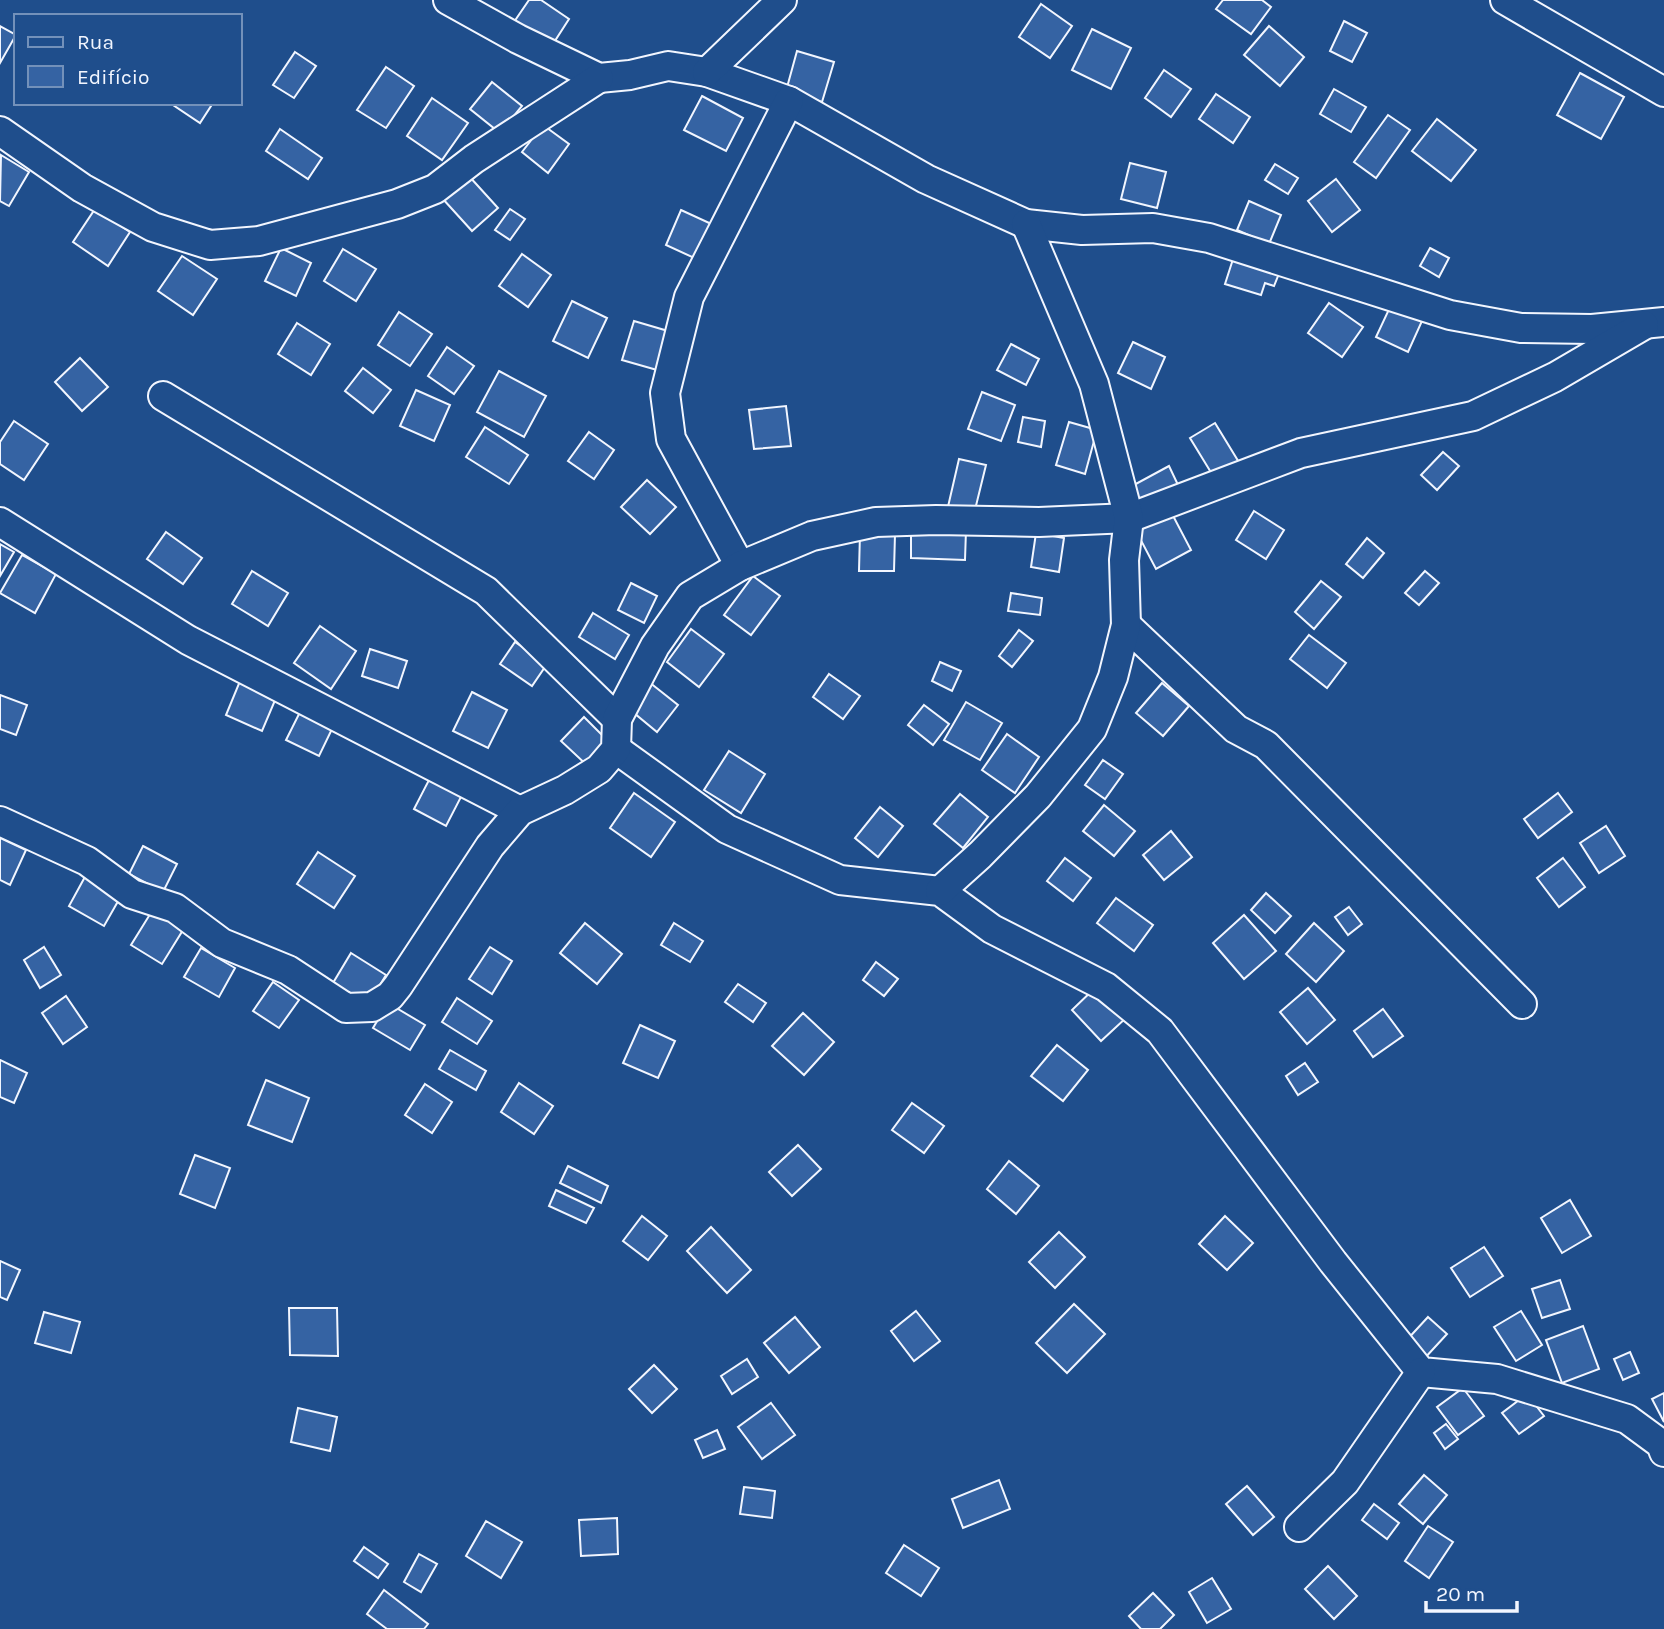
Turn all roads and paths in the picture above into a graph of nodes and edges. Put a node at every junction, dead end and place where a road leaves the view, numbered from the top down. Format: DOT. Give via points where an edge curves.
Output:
graph roads {
  1 [pos="448,0"];
  2 [pos="782,0"];
  3 [pos="1506,0"];
  4 [pos="708,72"];
  5 [pos="599,78"];
  6 [pos="1664,92"];
  7 [pos="789,101"];
  8 [pos="0,131"];
  9 [pos="1026,224"];
  10 [pos="1654,324"];
  11 [pos="163,396"];
  12 [pos="1129,518"];
  13 [pos="0,522"];
  14 [pos="740,566"];
  15 [pos="1126,625"];
  16 [pos="617,719"];
  17 [pos="616,749"];
  18 [pos="520,811"];
  19 [pos="0,821"];
  20 [pos="940,891"];
  21 [pos="1522,1004"];
  22 [pos="1421,1372"];
  23 [pos="1664,1452"];
  24 [pos="1299,1527"];
  1 -- 5 [label="street"];
  2 -- 4 [label="street"];
  3 -- 6 [label="street"];
  4 -- 5 [label="street" via="668,66"];
  4 -- 7 [label="street"];
  5 -- 8 [label="street" via="435,189 397,204 259,241 210,245 153,227 82,188"];
  7 -- 9 [label="street" via="926,179"];
  7 -- 14 [label="street" via="689,297 665,393 671,439"];
  9 -- 10 [label="street" via="1082,230 1153,228 1209,238 1450,315 1521,328"];
  9 -- 12 [label="street" via="1094,384"];
  10 -- 12 [label="street" via="1473,416 1301,453"];
  11 -- 16 [label="street" via="486,592"];
  12 -- 14 [label="street" via="876,522 812,536"];
  12 -- 15 [label="street" via="1124,561"];
  13 -- 18 [label="street" via="188,640"];
  14 -- 16 [label="street" via="690,596 655,646"];
  15 -- 20 [label="street" via="1113,677 1092,729 1038,796"];
  15 -- 21 [label="street" via="1236,729 1266,745"];
  16 -- 17 [label="street"];
  17 -- 18 [label="street" via="599,769"];
  17 -- 20 [label="street" via="727,829 840,880"];
  18 -- 19 [label="street" via="490,846 390,996 372,1007 346,1008 288,970 222,943 175,908 132,894 87,861"];
  20 -- 22 [label="street" via="992,929 1106,987 1160,1031"];
  22 -- 23 [label="street" via="1497,1379 1627,1419 1661,1444"];
  22 -- 24 [label="street" via="1345,1482"];
}
